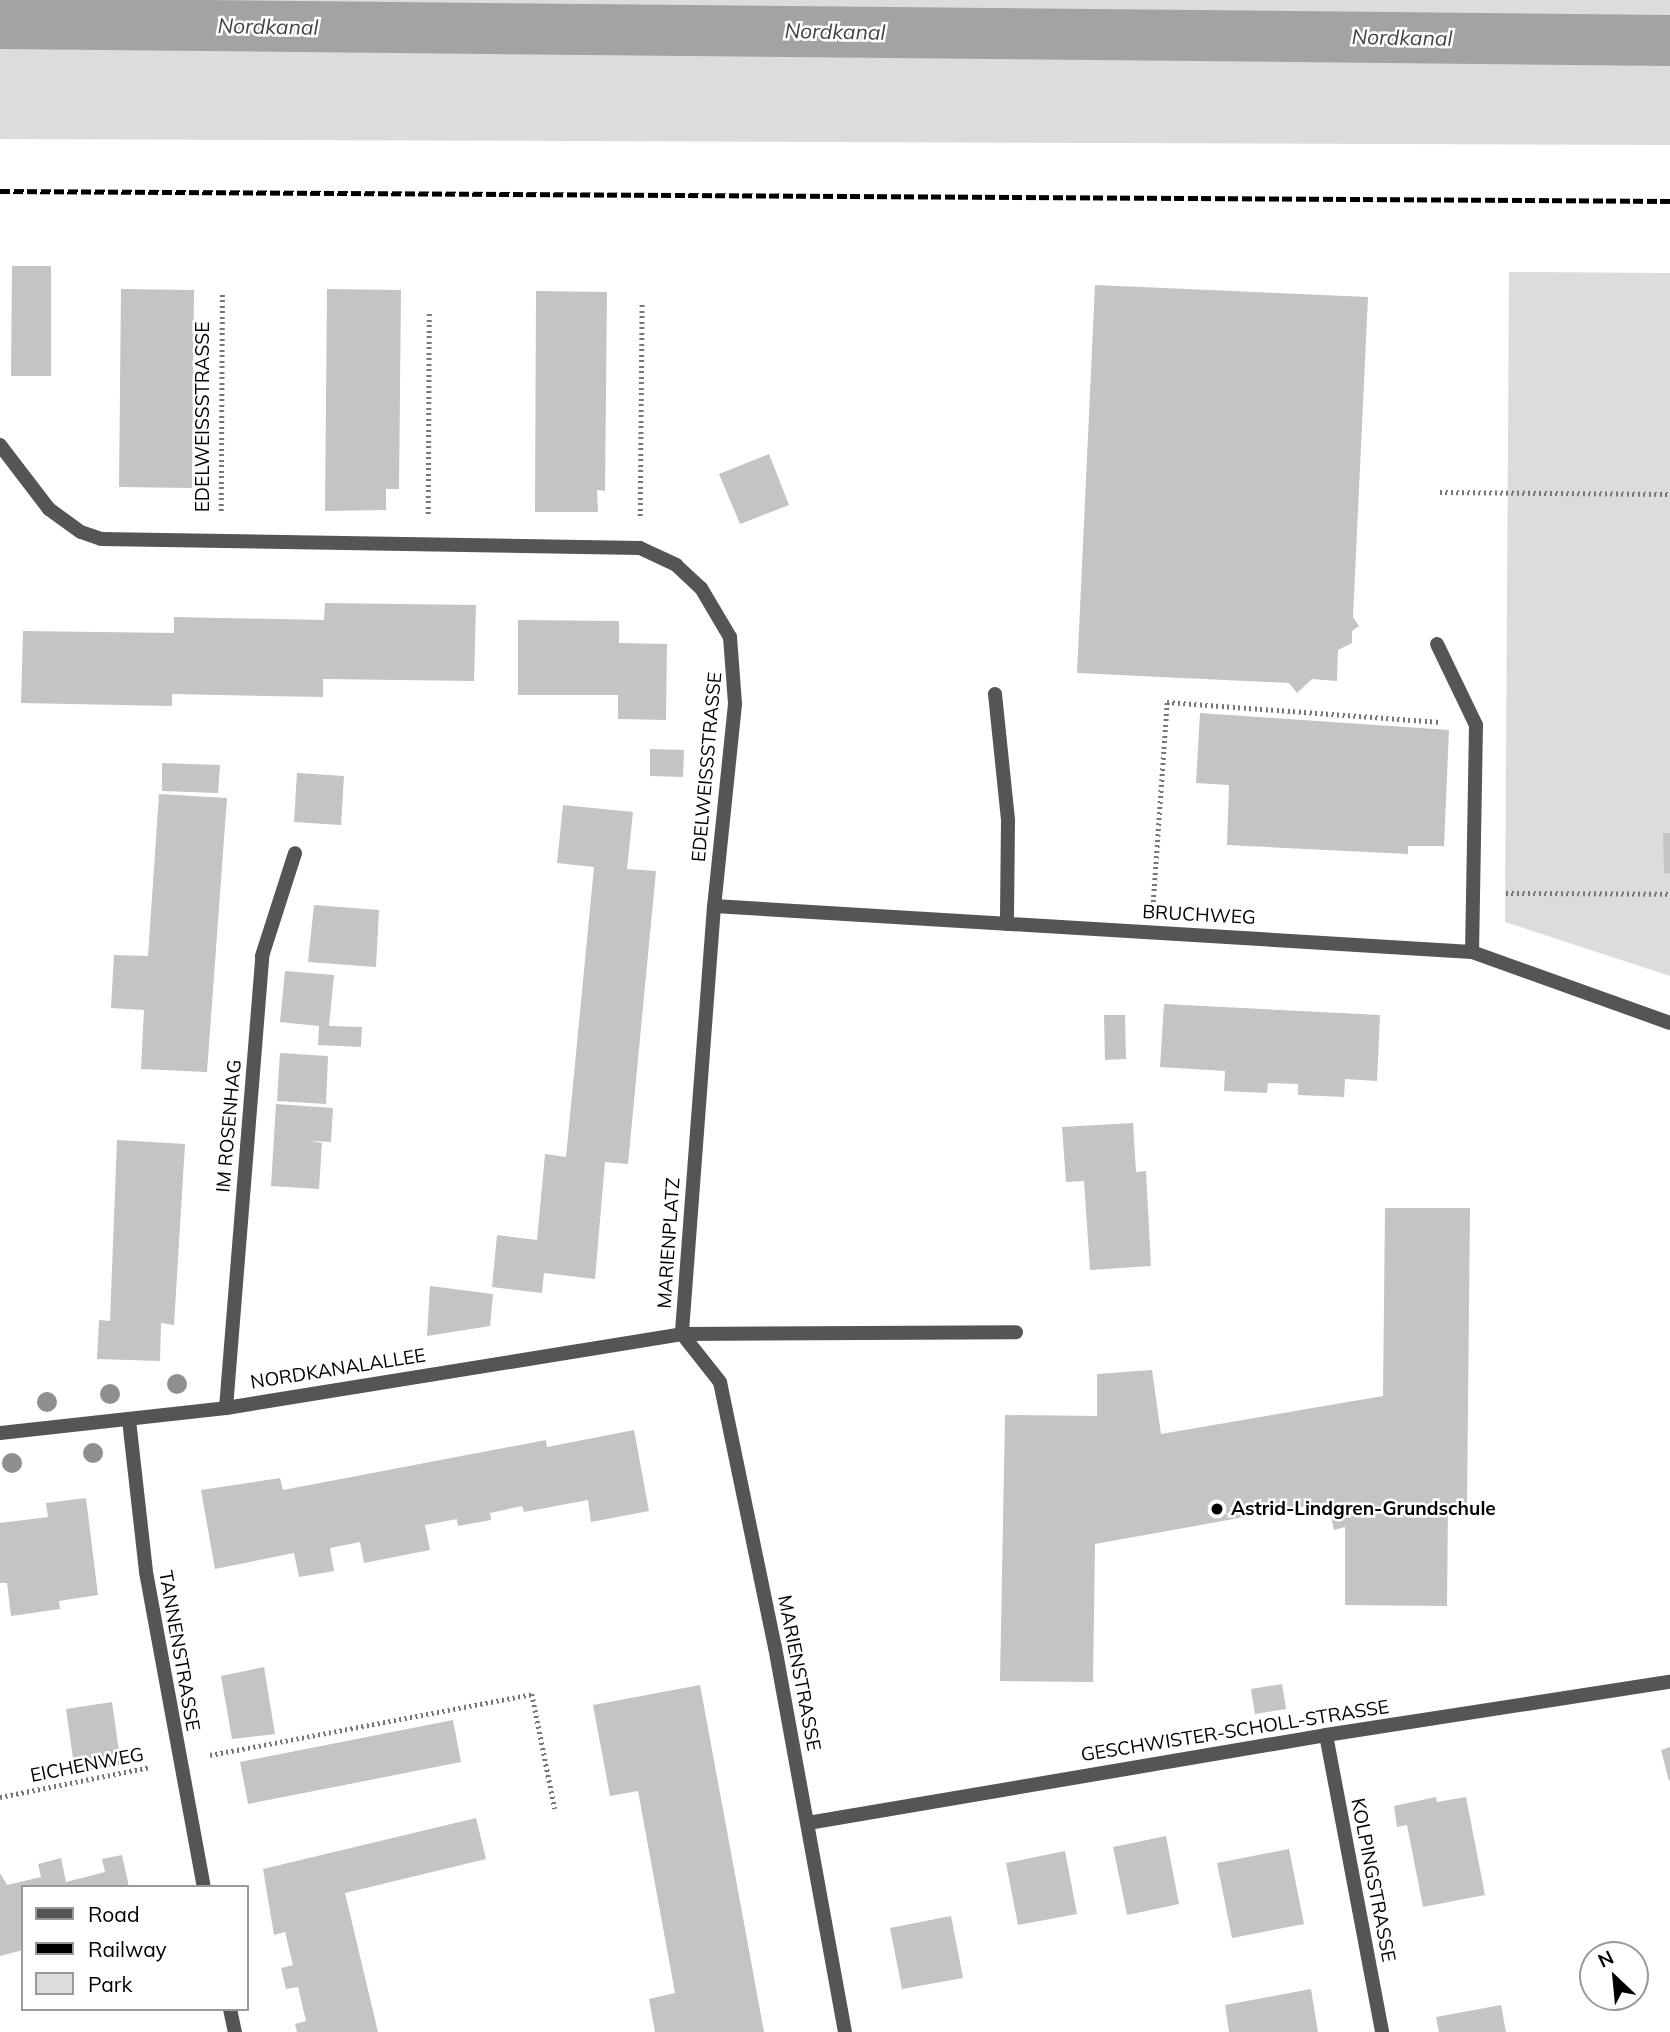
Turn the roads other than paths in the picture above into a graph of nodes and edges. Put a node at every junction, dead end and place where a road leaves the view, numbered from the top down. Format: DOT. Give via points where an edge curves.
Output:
graph roads {
  1 [pos="0,445"];
  2 [pos="1437,645"];
  3 [pos="995,694"];
  4 [pos="295,853"];
  5 [pos="714,906"];
  6 [pos="1007,924"];
  7 [pos="1472,952"];
  8 [pos="1670,1023"];
  9 [pos="1016,1332"];
  10 [pos="682,1334"];
  11 [pos="226,1408"];
  12 [pos="129,1420"];
  13 [pos="0,1433"];
  14 [pos="1670,1682"];
  15 [pos="1326,1735"];
  16 [pos="808,1824"];
  17 [pos="204,1885"];
  18 [pos="230,2011"];
  19 [pos="235,2032"];
  20 [pos="845,2032"];
  21 [pos="1382,2032"];
  1 -- 5 [label="street, EDELWEISSSTRASSE" via="35,496 81,532 132,541 640,548 676,565 701,587 722,620 733,654 734,704"];
  2 -- 7 [label="street" via="1476,725"];
  3 -- 6 [label="street" via="1008,830"];
  4 -- 11 [label="street, IM ROSENHAG" via="262,956"];
  5 -- 6 [label="street, BRUCHWEG"];
  5 -- 10 [label="street, MARIENPLATZ"];
  6 -- 7 [label="street, BRUCHWEG"];
  7 -- 8 [label="street, BRUCHWEG"];
  9 -- 10 [label="street, MARIENPLATZ"];
  10 -- 11 [label="street, NORDKANALALLEE"];
  10 -- 16 [label="street, MARIENSTRASSE" via="720,1382"];
  11 -- 12 [label="street, NORDKANALALLEE"];
  12 -- 13 [label="street, NORDKANALALLEE"];
  12 -- 17 [label="street, TANNENSTRASSE" via="146,1572"];
  14 -- 15 [label="street, GESCHWISTER-SCHOLL-STRASSE"];
  15 -- 16 [label="street, GESCHWISTER-SCHOLL-STRASSE"];
  15 -- 21 [label="street, KOLPINGSTRASSE"];
  16 -- 20 [label="street, MARIENSTRASSE"];
  18 -- 19 [label="street"];
}
